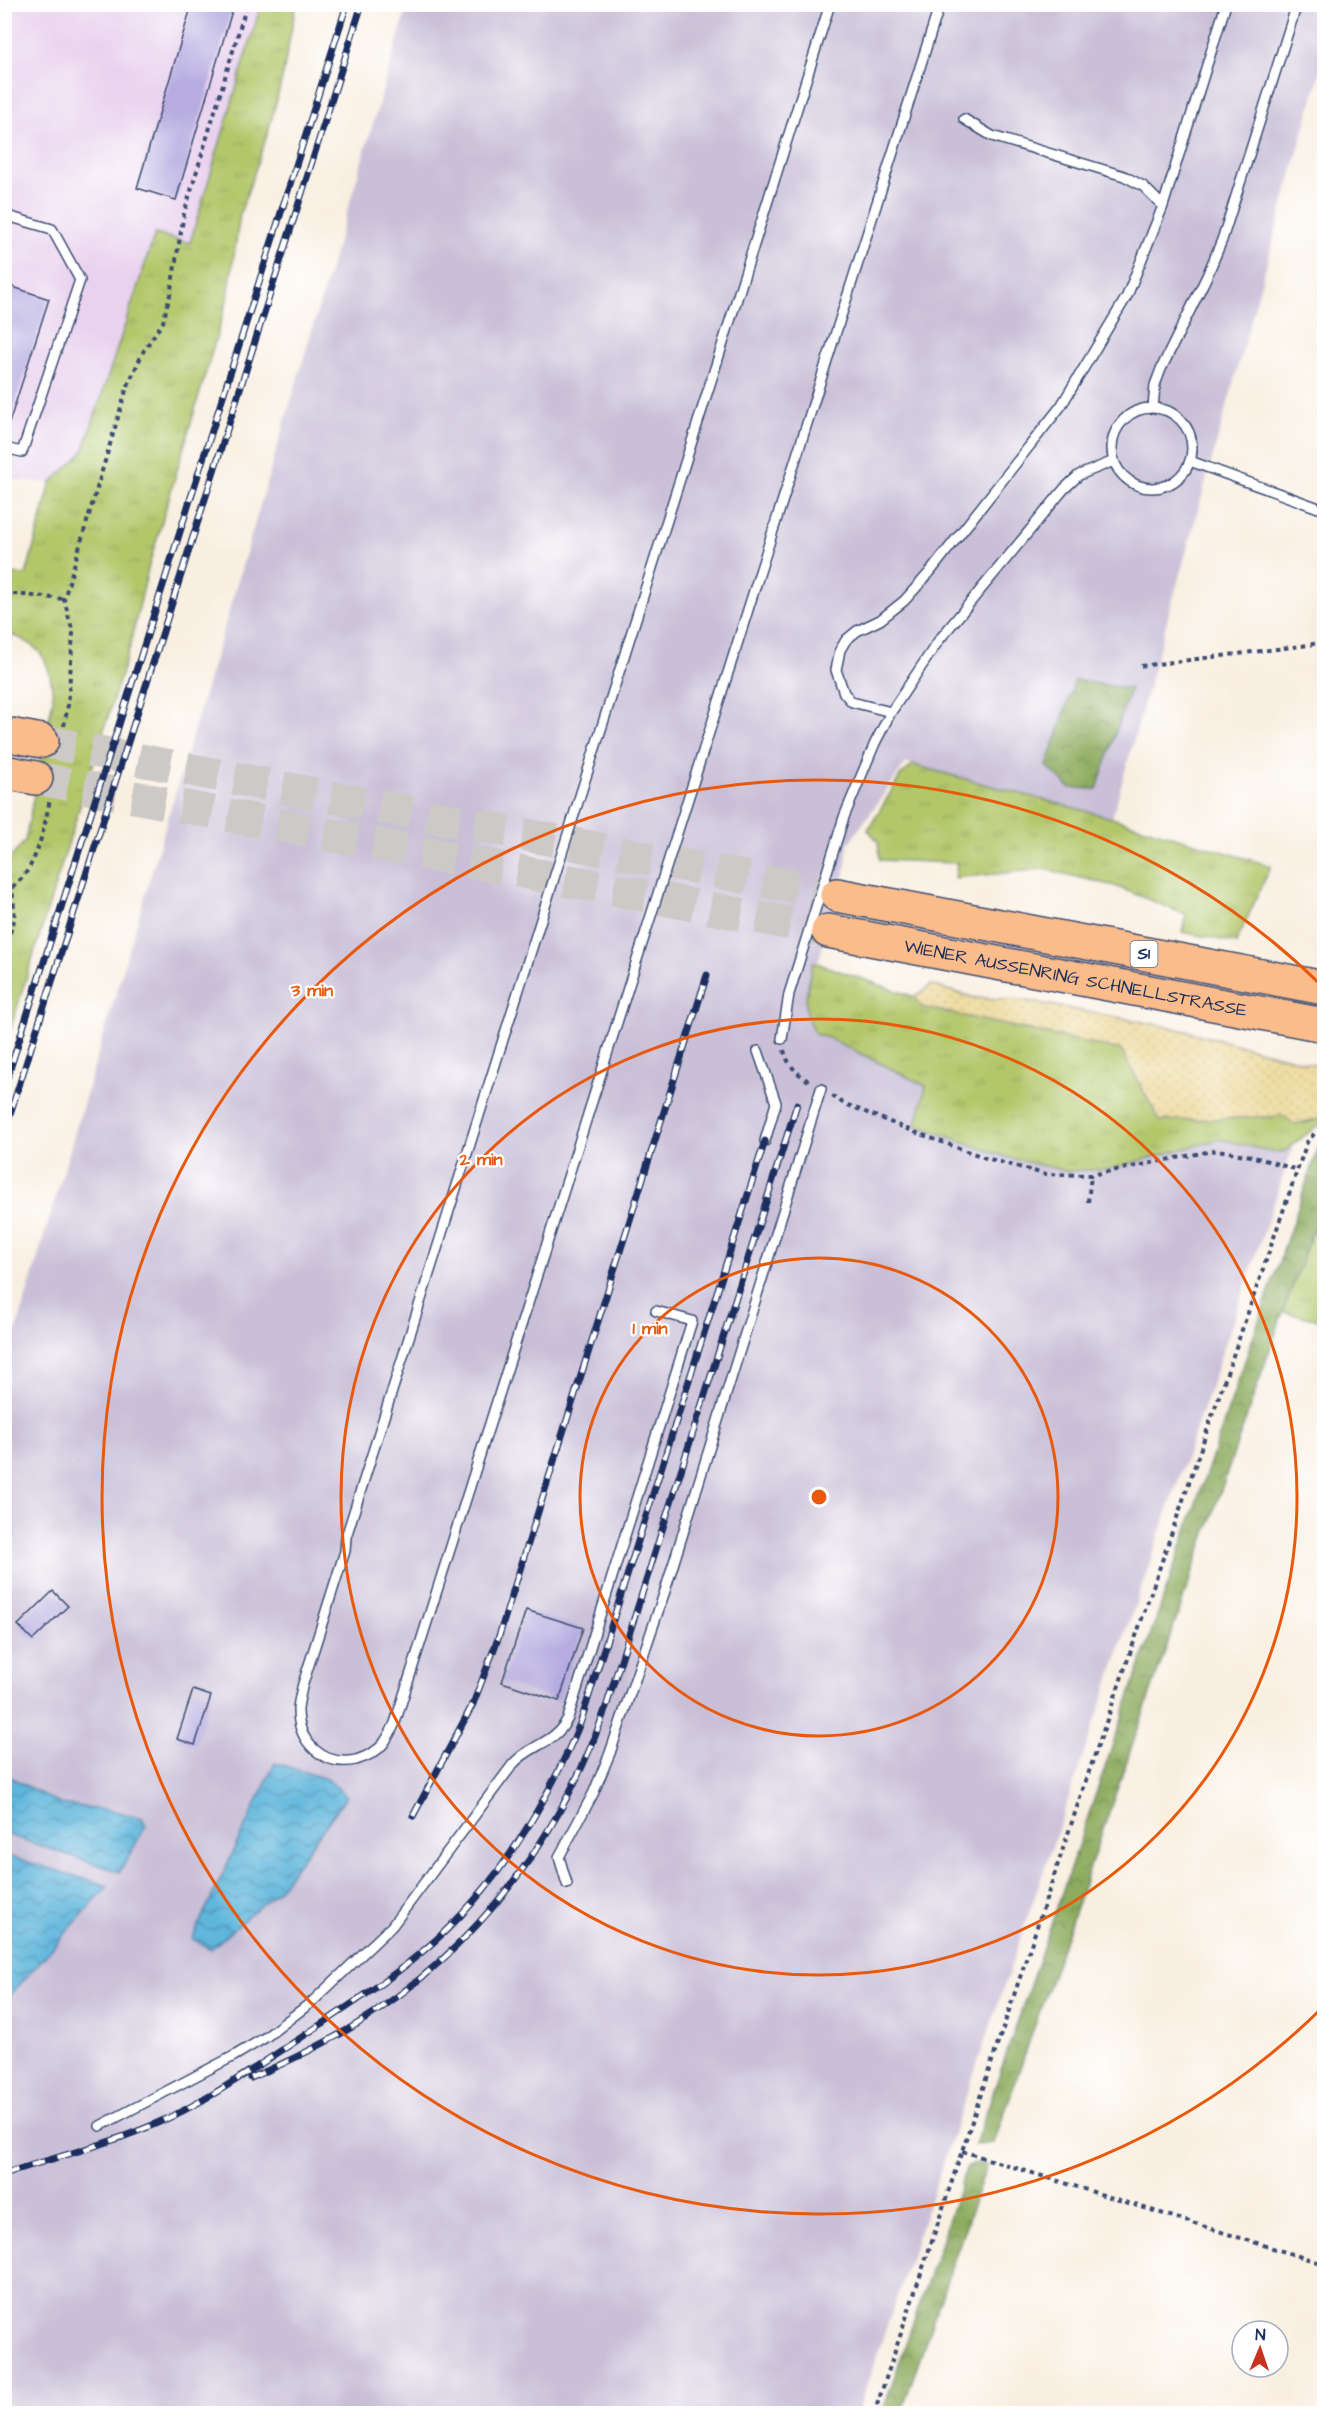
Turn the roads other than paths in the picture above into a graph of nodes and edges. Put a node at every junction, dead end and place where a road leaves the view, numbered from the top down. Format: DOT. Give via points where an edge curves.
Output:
graph roads {
  1 [pos="830,4"];
  2 [pos="940,4"];
  3 [pos="1226,4"];
  4 [pos="1297,4"];
  5 [pos="964,119"];
  6 [pos="1163,206"];
  7 [pos="4,215"];
  8 [pos="1153,408"];
  9 [pos="4,448"];
  10 [pos="1114,461"];
  11 [pos="1190,461"];
  12 [pos="1324,510"];
  13 [pos="891,712"];
  14 [pos="4,734"];
  15 [pos="42,741"];
  16 [pos="837,895"];
  17 [pos="828,931"];
  18 [pos="1324,988"];
  19 [pos="1324,1025"];
  20 [pos="782,1039"];
  21 [pos="758,1051"];
  22 [pos="821,1089"];
  23 [pos="765,1141"];
  24 [pos="657,1311"];
  25 [pos="567,1884"];
  26 [pos="100,2126"];
  1 -- 2 [label="lane" via="302,1687 298,1709 301,1728 307,1742 330,1760 366,1758 383,1745 407,1690"];
  3 -- 6 [label="lane"];
  4 -- 8 [label="lane" via="1222,240 1161,369"];
  5 -- 6 [label="lane" via="992,136 1124,176 1143,186"];
  6 -- 13 [label="lane" via="1127,296 1043,431 904,601 880,620 857,631 840,650 836,670 844,693 852,702"];
  7 -- 9 [label="lane" via="52,230 80,280 22,452"];
  8 -- 10 [label="lane" via="1134,411 1124,418 1112,442"];
  8 -- 11 [label="lane" via="1172,413 1182,421 1192,444"];
  10 -- 11 [label="lane" via="1126,479 1151,489 1177,480"];
  10 -- 13 [label="lane" via="1078,476 1064,489 939,640"];
  11 -- 12 [label="lane"];
  13 -- 20 [label="lane" via="844,817 789,994"];
  14 -- 15 [label="highway"];
  16 -- 18 [label="highway, WIENER AUSSENRING SCHNELLSTRASSE / S1"];
  17 -- 19 [label="highway, WIENER AUSSENRING SCHNELLSTRASSE / S1"];
  21 -- 23 [label="lane" via="776,1103"];
  22 -- 25 [label="lane" via="665,1591 610,1753 559,1857"];
  24 -- 26 [label="lane" via="692,1321 562,1729 520,1756 392,1926 313,2001 242,2051"];
}
